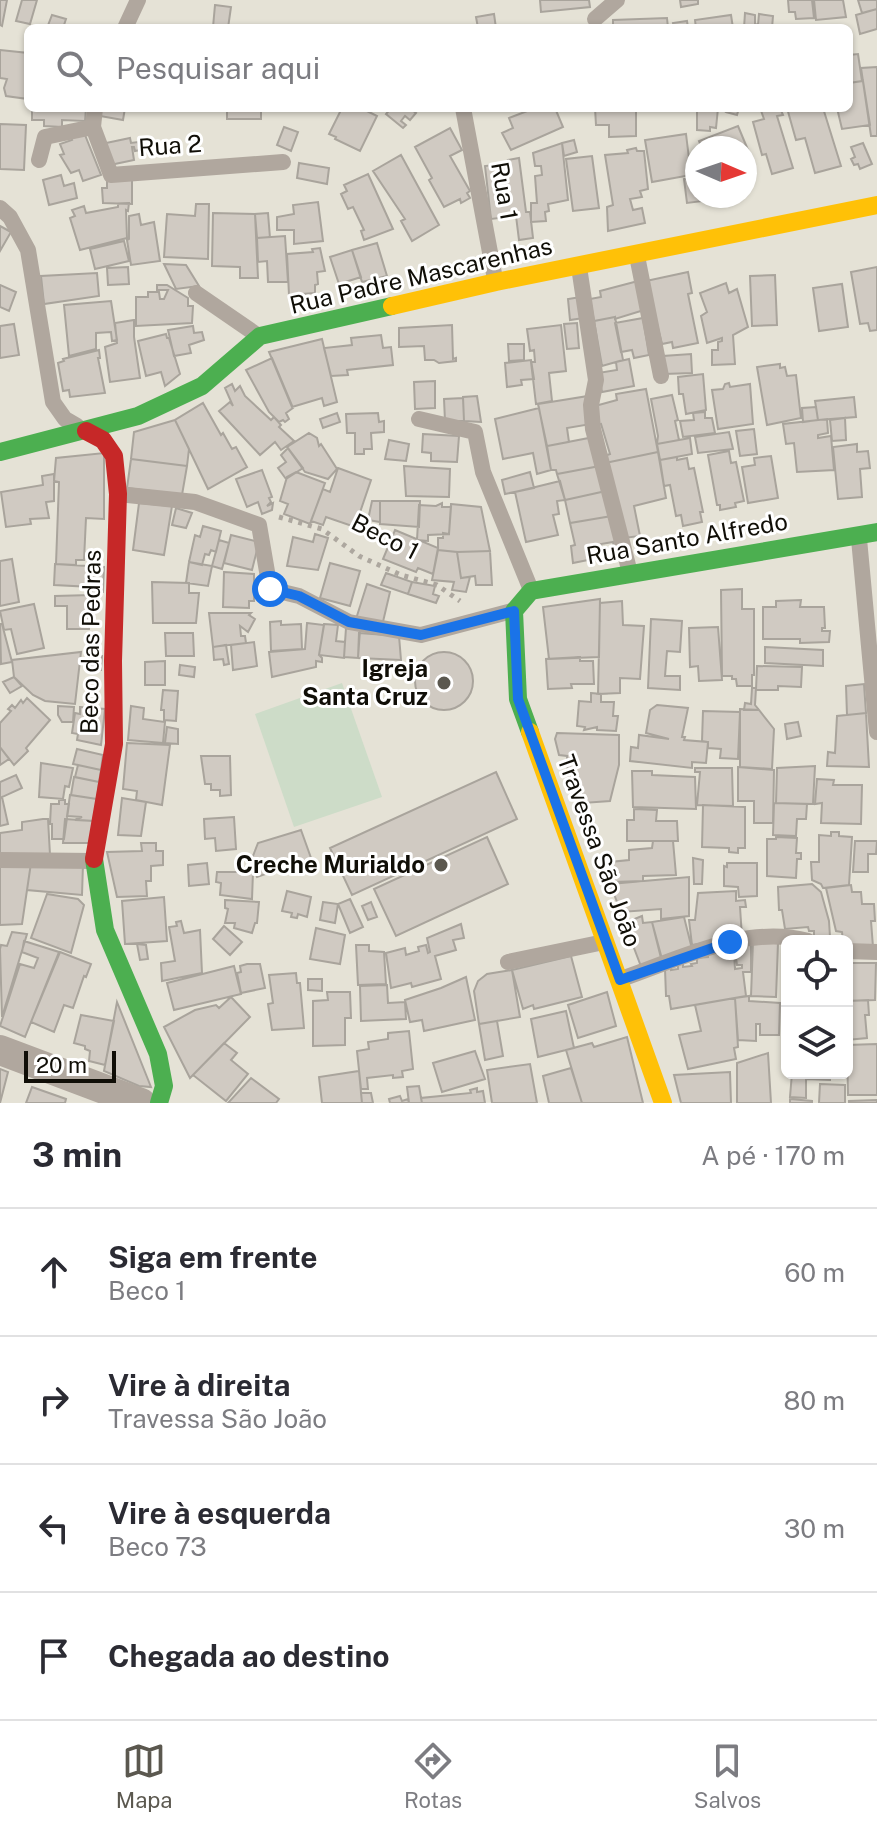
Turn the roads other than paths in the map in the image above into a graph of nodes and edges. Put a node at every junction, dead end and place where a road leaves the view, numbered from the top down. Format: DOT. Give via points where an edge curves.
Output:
graph roads {
  1 [pos="138,0"];
  2 [pos="617,0"];
  3 [pos="595,19"];
  4 [pos="127,24"];
  5 [pos="95,112"];
  6 [pos="464,112"];
  7 [pos="93,127"];
  8 [pos="39,160"];
  9 [pos="283,162"];
  10 [pos="877,205"];
  11 [pos="0,208"];
  12 [pos="637,254"];
  13 [pos="579,265"];
  14 [pos="496,282"];
  15 [pos="196,293"];
  16 [pos="260,336"];
  17 [pos="661,376"];
  18 [pos="419,419"];
  19 [pos="86,431"];
  20 [pos="0,452"];
  21 [pos="118,494"];
  22 [pos="868,533"];
  23 [pos="630,574"];
  24 [pos="531,591"];
  25 [pos="514,611"];
  26 [pos="877,732"];
  27 [pos="0,860"];
  28 [pos="94,861"];
  29 [pos="781,936"];
  30 [pos="606,941"];
  31 [pos="853,951"];
  32 [pos="877,952"];
  33 [pos="508,962"];
  34 [pos="620,980"];
  35 [pos="0,1050"];
  36 [pos="141,1103"];
  37 [pos="159,1103"];
  38 [pos="663,1103"];
  1 -- 4 [label="lane"];
  2 -- 3 [label="lane"];
  5 -- 7 [label="lane"];
  6 -- 14 [label="lane, Rua 1"];
  7 -- 8 [label="lane" via="45,137"];
  7 -- 9 [label="lane, Rua 2" via="111,175"];
  10 -- 12 [label="street, Rua Padre Mascarenhas"];
  11 -- 19 [label="lane, Beco das Pedras" via="28,250 53,402 65,419"];
  12 -- 13 [label="street, Rua Padre Mascarenhas"];
  12 -- 17 [label="lane"];
  13 -- 14 [label="street, Rua Padre Mascarenhas"];
  13 -- 23 [label="lane" via="596,380 593,429"];
  14 -- 16 [label="street, Rua Padre Mascarenhas"];
  15 -- 16 [label="lane"];
  16 -- 19 [label="street, Rua Padre Mascarenhas" via="202,386 138,416"];
  18 -- 24 [label="lane" via="475,432 483,472"];
  19 -- 20 [label="street, Rua Padre Mascarenhas"];
  19 -- 21 [label="street, Beco das Pedras" via="103,440 114,456"];
  21 -- 25 [label="lane" via="195,502 259,525 270,589 299,596 349,622 421,635"];
  21 -- 28 [label="street, Beco das Pedras" via="114,744"];
  22 -- 23 [label="street, Rua Santo Alfredo"];
  22 -- 26 [label="lane"];
  23 -- 24 [label="street, Rua Santo Alfredo"];
  24 -- 25 [label="street"];
  25 -- 30 [label="street, Travessa São João" via="518,699"];
  27 -- 28 [label="lane"];
  28 -- 37 [label="street, Beco das Pedras" via="105,930 158,1054 164,1086"];
  29 -- 34 [label="lane" via="730,942"];
  30 -- 33 [label="lane"];
  30 -- 34 [label="street, Travessa São João"];
  31 -- 32 [label="lane"];
  34 -- 38 [label="street, Travessa São João"];
  35 -- 36 [label="street"];
}
